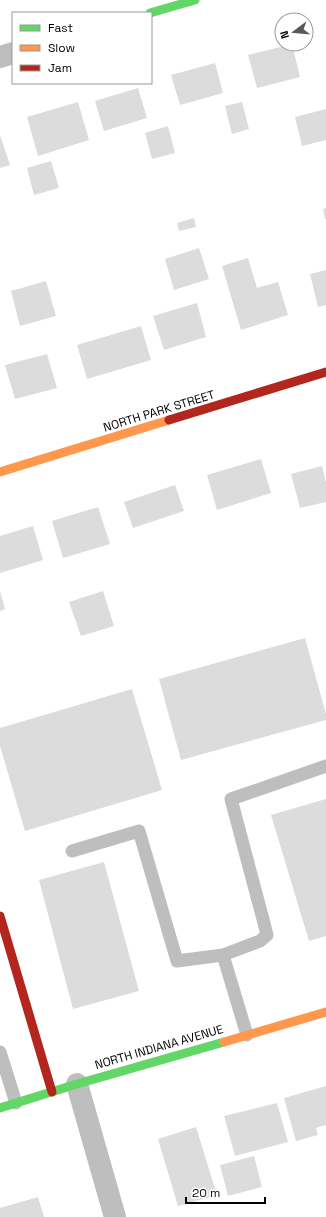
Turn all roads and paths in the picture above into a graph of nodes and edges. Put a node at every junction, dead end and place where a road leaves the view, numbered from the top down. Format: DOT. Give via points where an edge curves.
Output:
graph roads {
  1 [pos="194,0"];
  2 [pos="152,12"];
  3 [pos="12,53"];
  4 [pos="0,57"];
  5 [pos="326,372"];
  6 [pos="0,472"];
  7 [pos="326,766"];
  8 [pos="72,851"];
  9 [pos="0,916"];
  10 [pos="223,955"];
  11 [pos="326,1012"];
  12 [pos="247,1035"];
  13 [pos="0,1052"];
  14 [pos="78,1084"];
  15 [pos="52,1092"];
  16 [pos="16,1103"];
  17 [pos="0,1108"];
  18 [pos="115,1217"];
  1 -- 2 [label="street"];
  3 -- 4 [label="street"];
  5 -- 6 [label="street, NORTH PARK STREET"];
  7 -- 10 [label="lane" via="231,799 267,935 260,941"];
  8 -- 10 [label="lane" via="139,831 177,961"];
  9 -- 15 [label="street"];
  10 -- 12 [label="lane"];
  11 -- 12 [label="street, NORTH INDIANA AVENUE"];
  12 -- 14 [label="street, NORTH INDIANA AVENUE"];
  13 -- 16 [label="lane"];
  14 -- 15 [label="street, NORTH INDIANA AVENUE"];
  14 -- 18 [label="street"];
  15 -- 16 [label="street, NORTH INDIANA AVENUE"];
  16 -- 17 [label="street, NORTH INDIANA AVENUE"];
}
